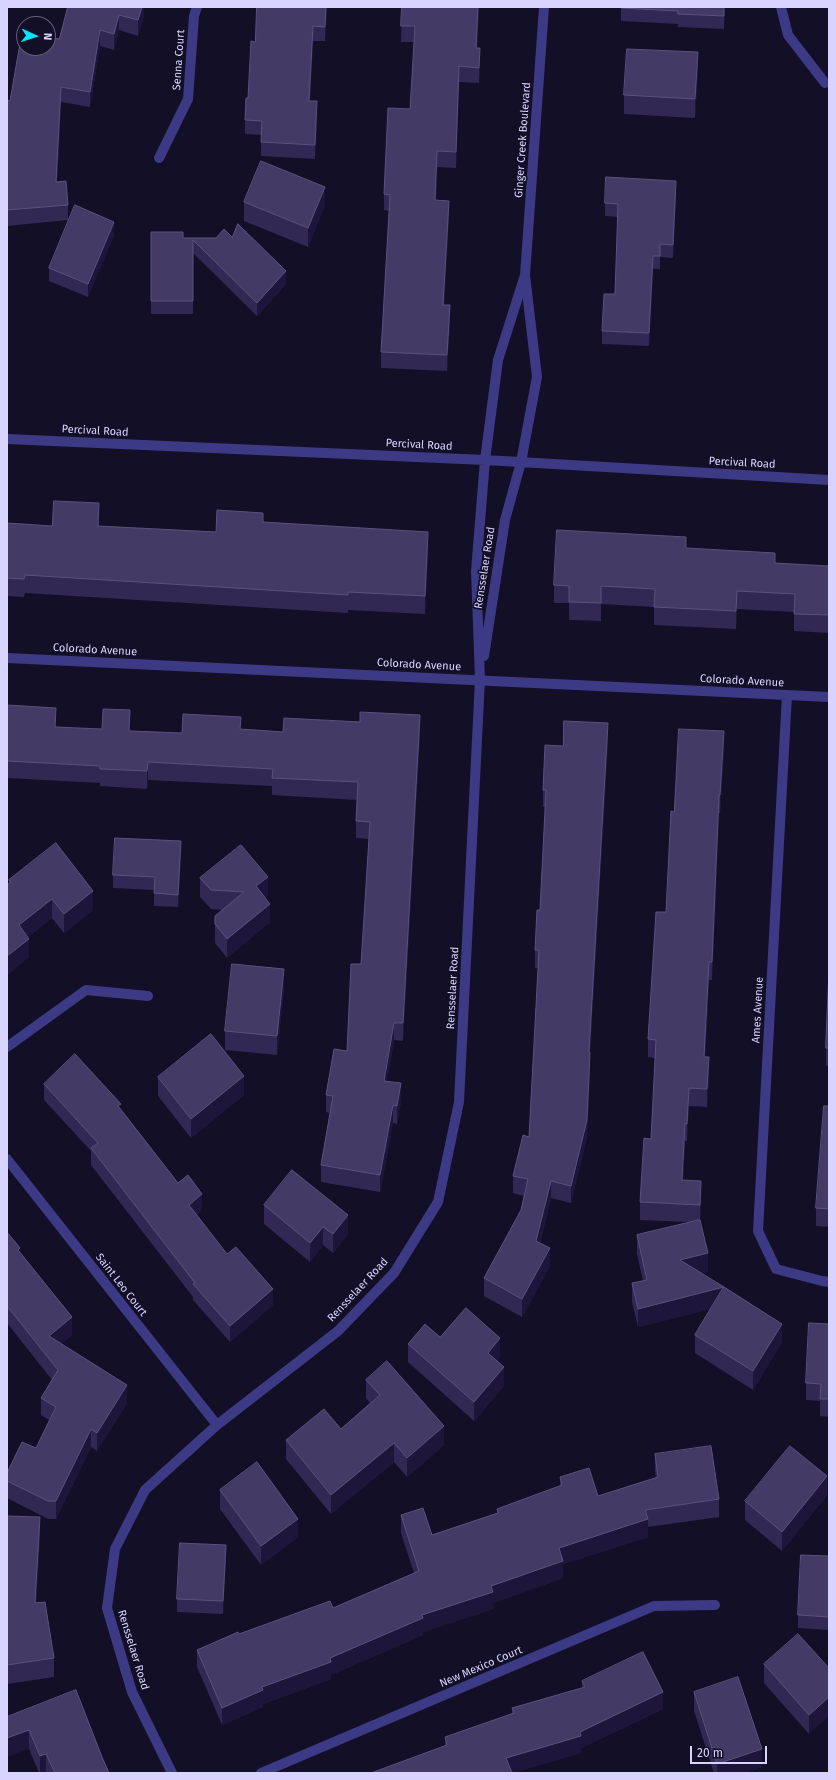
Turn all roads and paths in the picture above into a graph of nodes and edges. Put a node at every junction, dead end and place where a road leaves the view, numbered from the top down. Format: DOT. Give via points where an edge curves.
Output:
graph roads {
  1 [pos="197,7"];
  2 [pos="544,7"];
  3 [pos="781,7"];
  4 [pos="825,83"];
  5 [pos="159,158"];
  6 [pos="525,275"];
  7 [pos="7,439"];
  8 [pos="485,460"];
  9 [pos="521,462"];
  10 [pos="829,480"];
  11 [pos="7,658"];
  12 [pos="480,679"];
  13 [pos="787,695"];
  14 [pos="829,697"];
  15 [pos="148,996"];
  16 [pos="7,1047"];
  17 [pos="7,1159"];
  18 [pos="829,1282"];
  19 [pos="217,1425"];
  20 [pos="715,1605"];
  21 [pos="172,1773"];
  22 [pos="261,1773"];
  1 -- 5 [label="street, Senna Court" via="194,16 188,99"];
  2 -- 6 [label="street, Ginger Creek Boulevard"];
  3 -- 4 [label="street" via="788,35"];
  6 -- 8 [label="street, Ginger Creek Boulevard" via="498,360"];
  6 -- 9 [label="street, Ginger Creek Boulevard" via="537,378"];
  7 -- 8 [label="street, Percival Road"];
  8 -- 9 [label="street, Percival Road"];
  8 -- 12 [label="street, Rensselaer Road" via="476,571"];
  9 -- 10 [label="street, Percival Road"];
  9 -- 12 [label="street, Rensselaer Road" via="505,520"];
  11 -- 12 [label="street, Colorado Avenue"];
  12 -- 13 [label="street, Colorado Avenue"];
  12 -- 19 [label="street, Rensselaer Road" via="459,1102 438,1202 394,1273 338,1330"];
  13 -- 14 [label="street, Colorado Avenue"];
  13 -- 18 [label="street, Ames Avenue" via="758,1231 776,1269"];
  15 -- 16 [label="street" via="86,990"];
  17 -- 19 [label="street, Saint Leo Court"];
  19 -- 21 [label="street, Rensselaer Road" via="145,1490 115,1549 107,1608 132,1692"];
  20 -- 22 [label="street, New Mexico Court" via="654,1606"];
}
